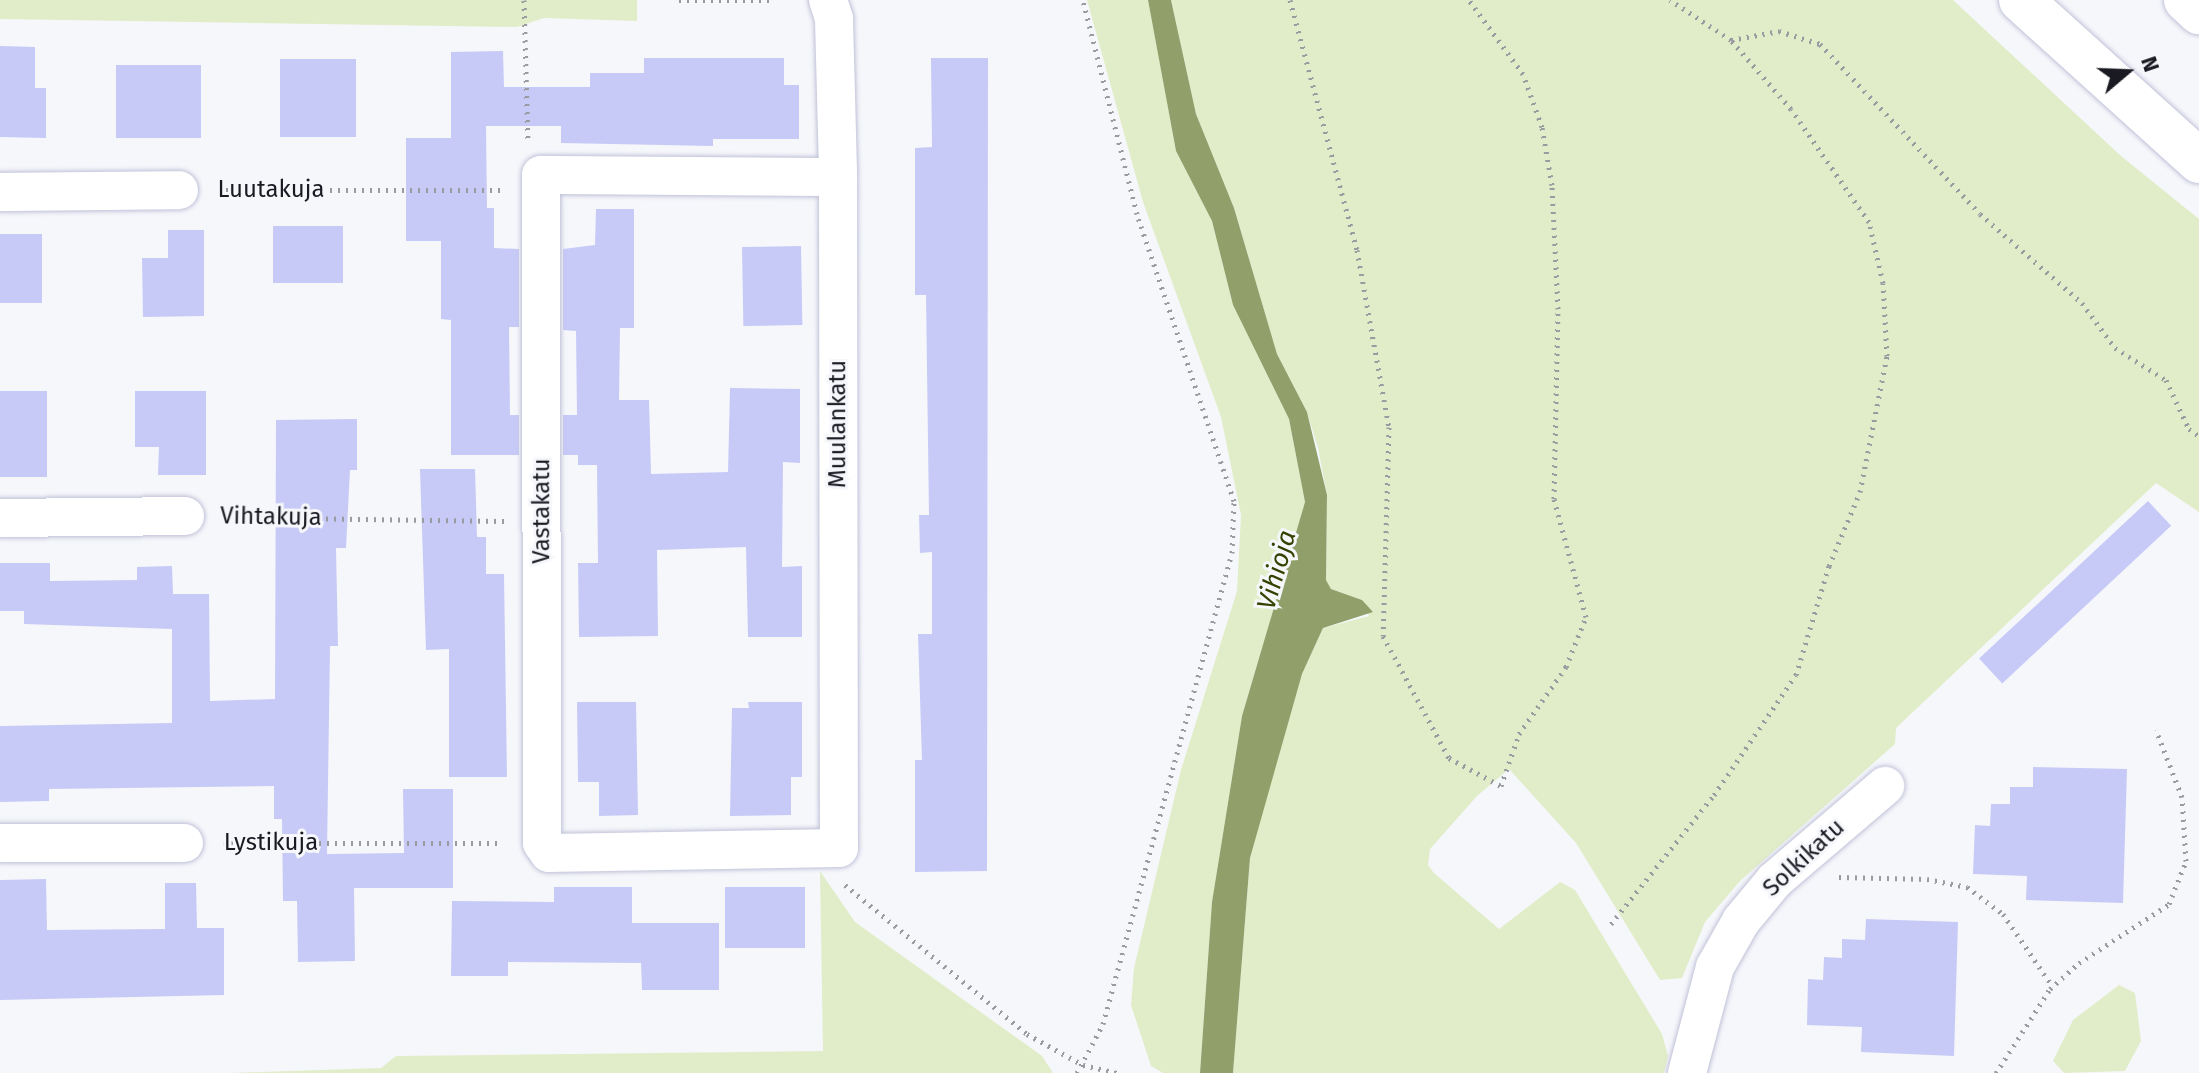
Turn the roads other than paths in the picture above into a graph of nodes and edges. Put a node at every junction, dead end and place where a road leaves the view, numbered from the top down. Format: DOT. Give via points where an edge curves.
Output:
graph roads {
  1 [pos="828,0"];
  2 [pos="2021,0"];
  3 [pos="2186,0"];
  4 [pos="2199,12"];
  5 [pos="2199,161"];
  6 [pos="838,177"];
  7 [pos="179,190"];
  8 [pos="0,192"];
  9 [pos="185,516"];
  10 [pos="0,518"];
  11 [pos="1885,786"];
  12 [pos="0,843"];
  13 [pos="184,843"];
  14 [pos="542,843"];
  15 [pos="1687,1073"];
  1 -- 6 [label="street, Muulankatu" via="836,47"];
  2 -- 5 [label="highway"];
  3 -- 4 [label="highway"];
  6 -- 14 [label="street, Vastakatu" via="541,182"];
  6 -- 14 [label="street, Muulankatu" via="839,848 549,853"];
  7 -- 8 [label="street"];
  9 -- 10 [label="street, Vihtakuja"];
  11 -- 15 [label="street, Solkikatu" via="1775,880 1741,921 1715,967"];
  12 -- 13 [label="street"];
}
